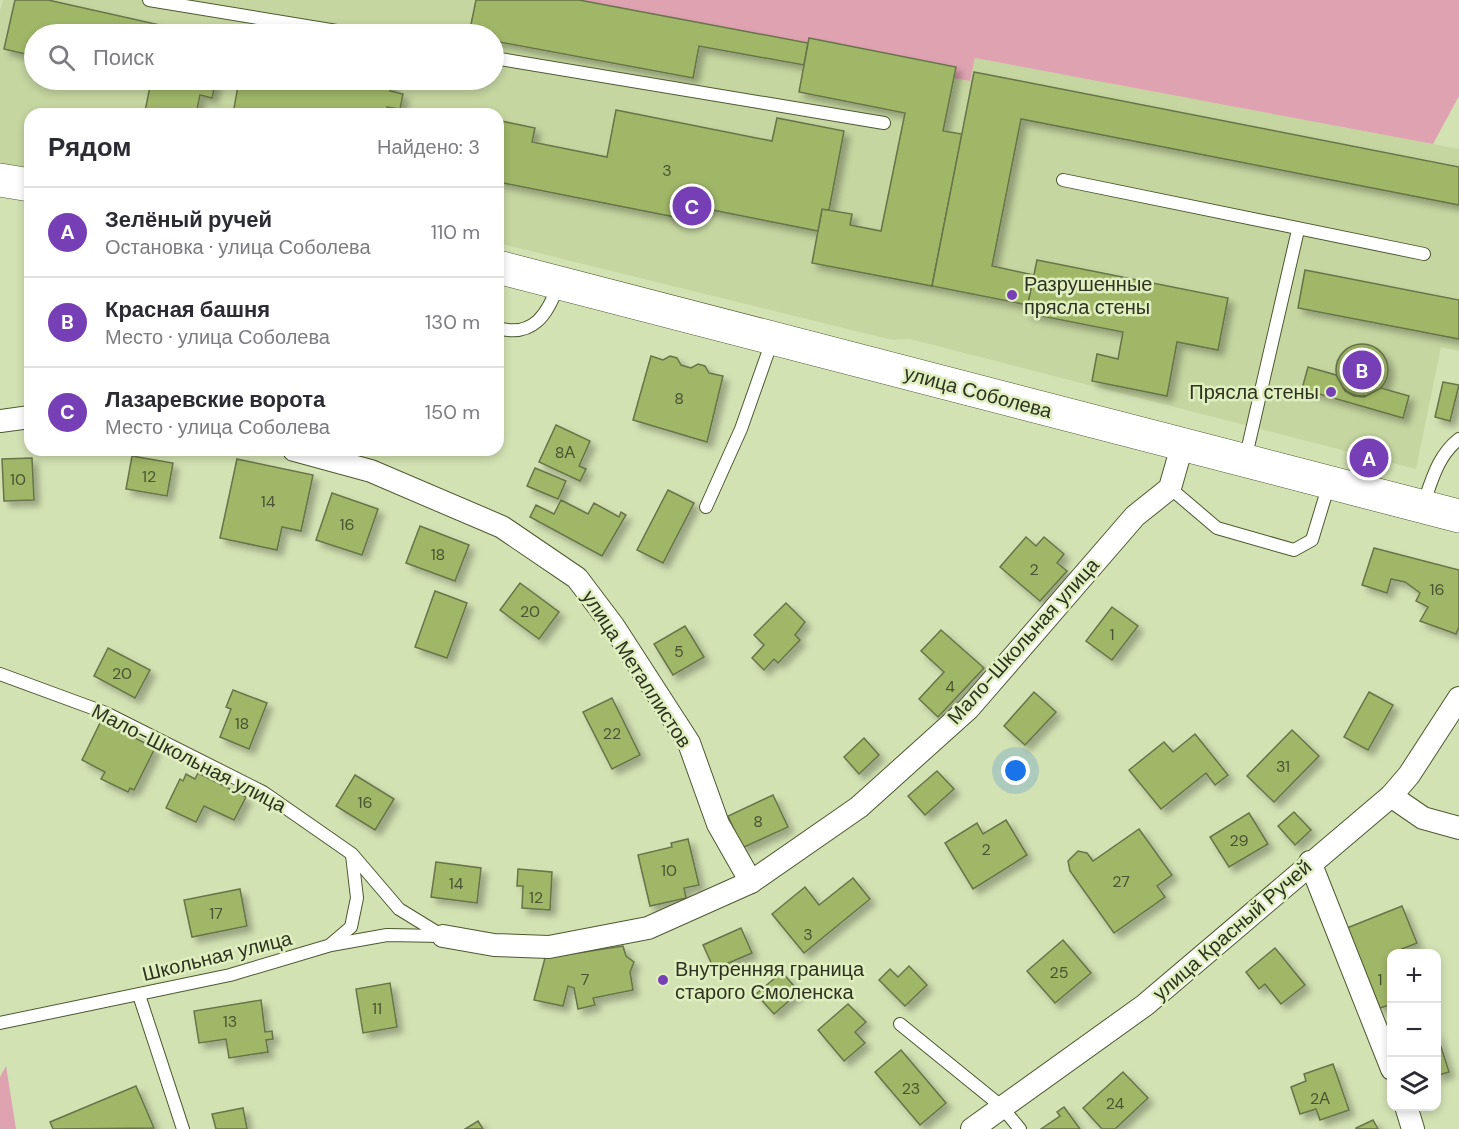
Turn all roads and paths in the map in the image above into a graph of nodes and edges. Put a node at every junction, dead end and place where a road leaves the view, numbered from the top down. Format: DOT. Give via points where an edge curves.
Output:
graph roads {
  1 [pos="149,0"];
  2 [pos="294,24"];
  3 [pos="504,60"];
  4 [pos="884,123"];
  5 [pos="0,180"];
  6 [pos="1063,180"];
  7 [pos="24,184"];
  8 [pos="1299,230"];
  9 [pos="1424,254"];
  10 [pos="504,268"];
  11 [pos="559,282"];
  12 [pos="504,330"];
  13 [pos="773,337"];
  14 [pos="24,418"];
  15 [pos="0,421"];
  16 [pos="1459,439"];
  17 [pos="1182,446"];
  18 [pos="316,456"];
  19 [pos="1245,461"];
  20 [pos="1329,483"];
  21 [pos="1170,488"];
  22 [pos="706,507"];
  23 [pos="1422,507"];
  24 [pos="1459,516"];
  25 [pos="0,674"];
  26 [pos="1459,698"];
  27 [pos="1392,796"];
  28 [pos="1459,828"];
  29 [pos="352,854"];
  30 [pos="1310,862"];
  31 [pos="751,882"];
  32 [pos="443,936"];
  33 [pos="331,945"];
  34 [pos="139,995"];
  35 [pos="0,1023"];
  36 [pos="900,1024"];
  37 [pos="1387,1057"];
  38 [pos="1001,1106"];
  39 [pos="1407,1111"];
  40 [pos="183,1129"];
  41 [pos="972,1129"];
  42 [pos="1020,1129"];
  43 [pos="1413,1129"];
  1 -- 2 [label="lane"];
  3 -- 4 [label="lane"];
  5 -- 7 [label="main road"];
  6 -- 8 [label="lane"];
  8 -- 9 [label="lane"];
  8 -- 19 [label="lane"];
  10 -- 11 [label="main road, улица Соболева"];
  11 -- 12 [label="lane" via="549,310 526,328 513,332"];
  11 -- 13 [label="main road, улица Соболева"];
  13 -- 17 [label="main road, улица Соболева"];
  13 -- 22 [label="lane" via="741,429"];
  14 -- 15 [label="street"];
  16 -- 23 [label="lane" via="1447,448 1439,462"];
  17 -- 19 [label="main road, улица Соболева"];
  17 -- 21 [label="street"];
  18 -- 31 [label="street, улица Металлистов" via="371,471 502,527 577,578 614,627 689,743 718,824"];
  19 -- 20 [label="main road, улица Соболева"];
  20 -- 21 [label="lane" via="1312,540 1294,550 1217,528"];
  20 -- 23 [label="main road, улица Соболева"];
  21 -- 31 [label="street, Мало-Школьная улица" via="1134,516 969,708 859,807"];
  23 -- 24 [label="main road, улица Соболева"];
  25 -- 29 [label="lane, Мало-Школьная улица" via="106,713 263,792"];
  26 -- 27 [label="street, улица Красный Ручей"];
  27 -- 28 [label="street" via="1423,818"];
  27 -- 30 [label="street, улица Красный Ручей"];
  29 -- 32 [label="lane, Мало-Школьная улица" via="399,909"];
  29 -- 33 [label="lane" via="357,898 351,927"];
  30 -- 37 [label="street"];
  30 -- 38 [label="street, улица Красный Ручей" via="1145,1005"];
  31 -- 32 [label="street, Мало-Школьная улица" via="648,928 549,947 494,945"];
  32 -- 33 [label="lane, Школьная улица" via="387,935"];
  33 -- 34 [label="lane, Школьная улица" via="230,975"];
  34 -- 35 [label="lane, Школьная улица"];
  34 -- 40 [label="lane"];
  36 -- 38 [label="lane"];
  38 -- 41 [label="street, улица Красный Ручей"];
  38 -- 42 [label="lane"];
  39 -- 43 [label="street"];
}
